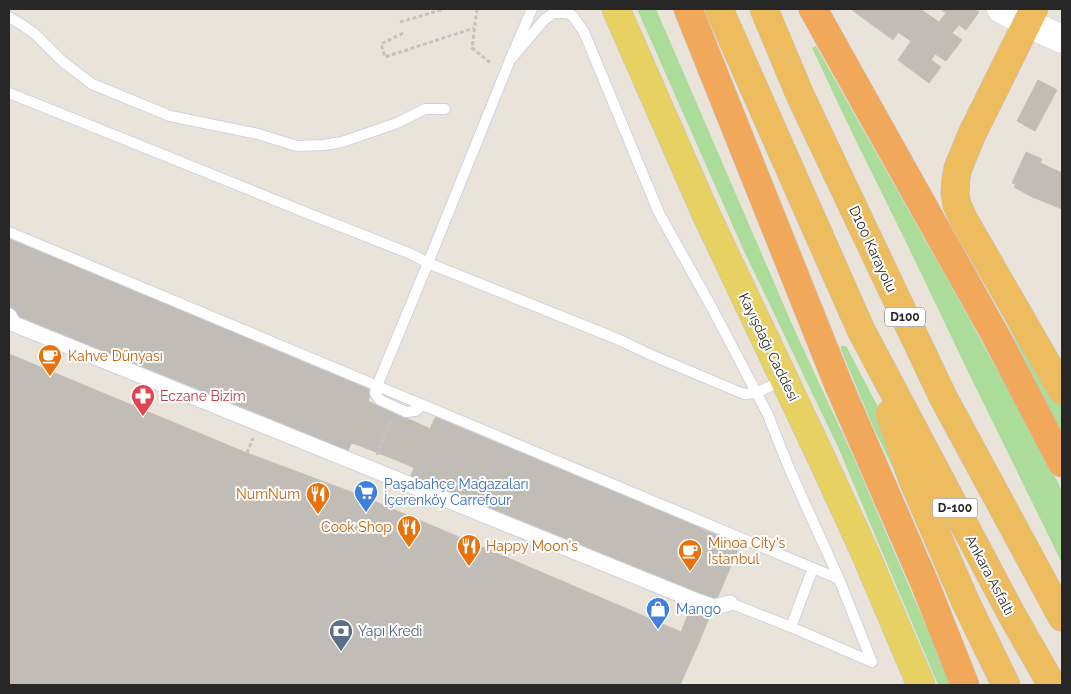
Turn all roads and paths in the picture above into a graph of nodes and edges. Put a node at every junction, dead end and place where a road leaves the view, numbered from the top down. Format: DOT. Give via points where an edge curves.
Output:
graph roads {
  1 [pos="444,9"];
  2 [pos="476,9"];
  3 [pos="532,9"];
  4 [pos="616,9"];
  5 [pos="688,9"];
  6 [pos="719,9"];
  7 [pos="764,9"];
  8 [pos="812,9"];
  9 [pos="1000,9"];
  10 [pos="1032,13"];
  11 [pos="9,17"];
  12 [pos="400,22"];
  13 [pos="1062,22"];
  14 [pos="474,28"];
  15 [pos="403,33"];
  16 [pos="1062,39"];
  17 [pos="510,60"];
  18 [pos="492,64"];
  19 [pos="9,93"];
  20 [pos="445,109"];
  21 [pos="9,232"];
  22 [pos="428,263"];
  23 [pos="9,316"];
  24 [pos="861,330"];
  25 [pos="784,379"];
  26 [pos="377,386"];
  27 [pos="1062,390"];
  28 [pos="756,393"];
  29 [pos="423,405"];
  30 [pos="396,407"];
  31 [pos="1062,463"];
  32 [pos="372,470"];
  33 [pos="813,568"];
  34 [pos="839,579"];
  35 [pos="730,603"];
  36 [pos="1062,617"];
  37 [pos="791,627"];
  38 [pos="921,685"];
  39 [pos="965,685"];
  40 [pos="1006,685"];
  41 [pos="1052,685"];
  1 -- 12 [label="path"];
  2 -- 14 [label="path"];
  3 -- 17 [label="lane"];
  4 -- 25 [label="main road, Kayışdağı Caddesi" via="705,212"];
  5 -- 39 [label="highway"];
  6 -- 24 [label="highway"];
  7 -- 36 [label="highway, D100 Karayolu / D100" via="800,95 943,397"];
  8 -- 31 [label="highway" via="997,338"];
  9 -- 10 [label="main road"];
  10 -- 13 [label="main road"];
  10 -- 16 [label="main road"];
  10 -- 27 [label="highway" via="960,162 955,194 964,220"];
  11 -- 20 [label="lane" via="35,34 92,84 170,116 258,134 297,146 342,142 397,123 425,109"];
  14 -- 15 [label="path" via="385,57 380,44"];
  14 -- 18 [label="path" via="472,48"];
  17 -- 22 [label="lane"];
  17 -- 28 [label="lane" via="545,18 554,13 572,15 584,32 659,213"];
  19 -- 22 [label="lane"];
  21 -- 26 [label="lane"];
  22 -- 26 [label="lane"];
  22 -- 28 [label="lane" via="622,341 727,388 744,394"];
  23 -- 32 [label="street" via="14,324"];
  24 -- 40 [label="highway" via="912,478 966,603"];
  24 -- 41 [label="highway, Ankara Asfaltı / D-100"];
  25 -- 28 [label="lane"];
  25 -- 38 [label="main road, Kayışdağı Caddesi" via="861,544"];
  26 -- 29 [label="lane"];
  26 -- 30 [label="lane" via="375,393 380,400"];
  28 -- 34 [label="lane"];
  29 -- 30 [label="lane" via="415,412"];
  29 -- 33 [label="lane"];
  30 -- 32 [label="path"];
  32 -- 35 [label="street" via="694,600 714,607"];
  33 -- 34 [label="lane"];
  33 -- 37 [label="lane"];
  34 -- 37 [label="lane" via="872,662"];
  35 -- 37 [label="lane"];
}
